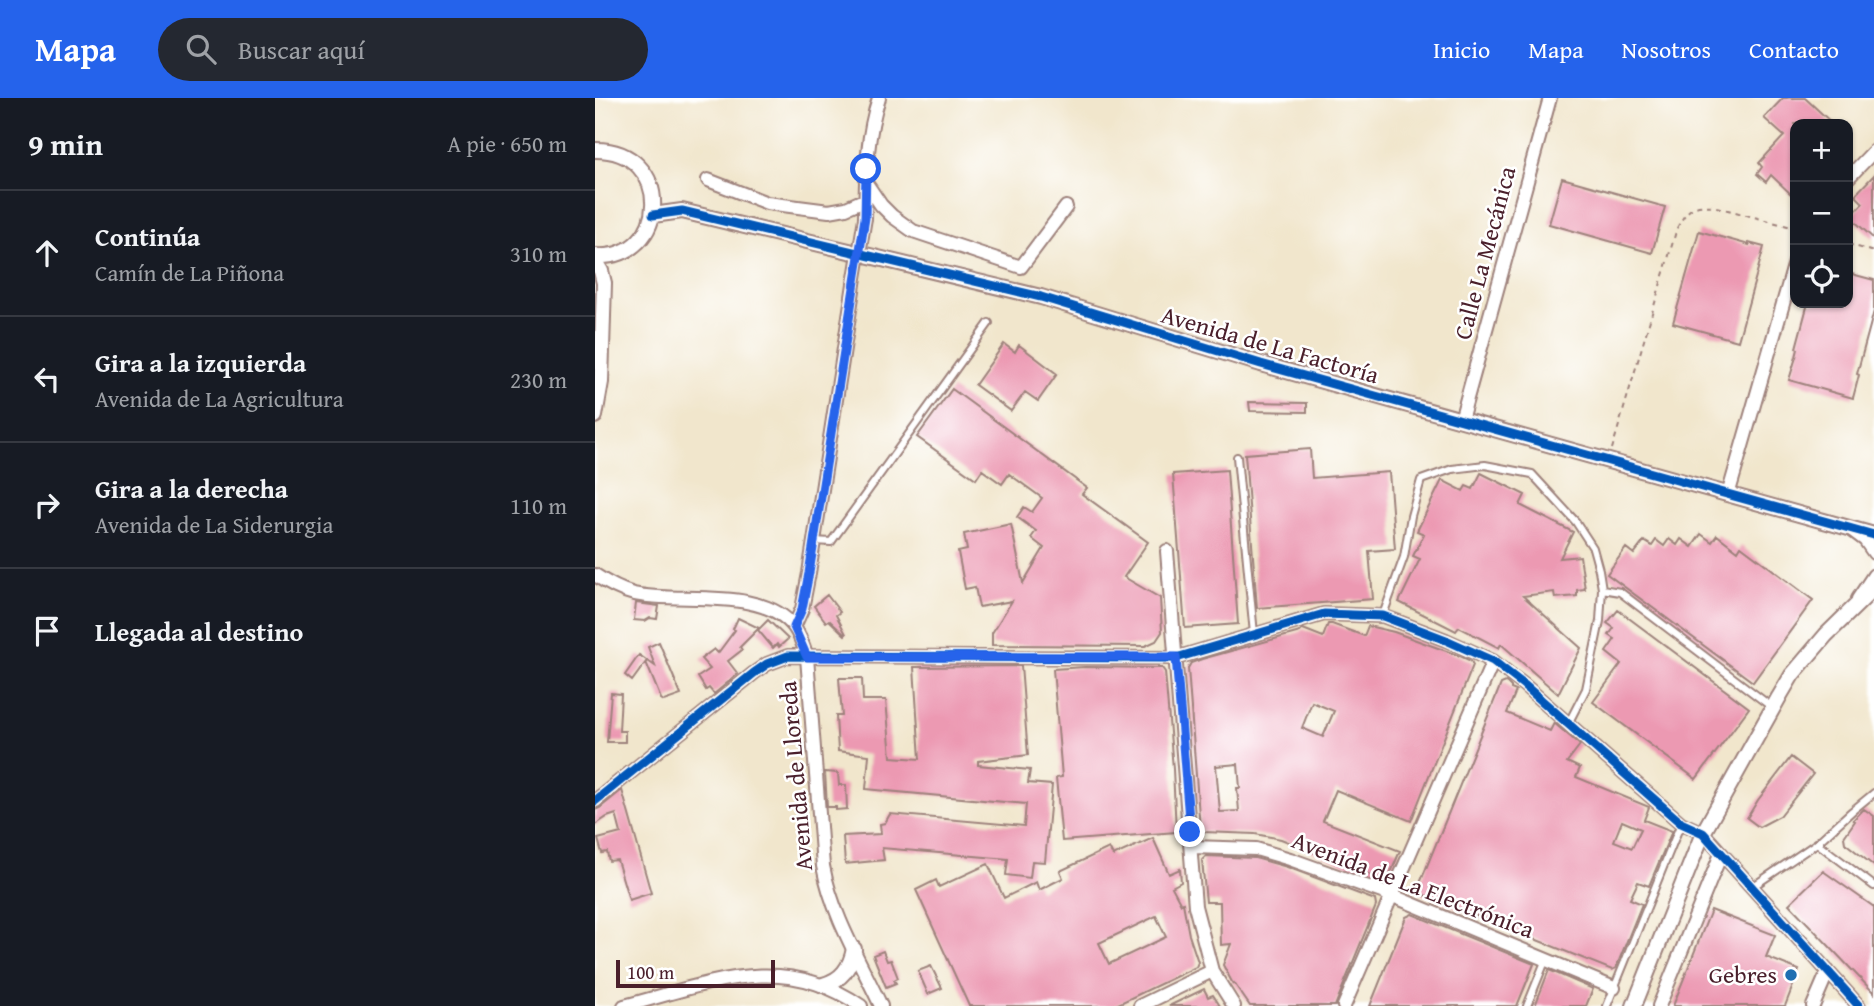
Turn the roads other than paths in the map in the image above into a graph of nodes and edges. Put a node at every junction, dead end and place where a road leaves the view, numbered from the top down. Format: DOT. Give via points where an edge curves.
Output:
graph roads {
  1 [pos="879,98"];
  2 [pos="1550,98"];
  3 [pos="595,150"];
  4 [pos="1874,151"];
  5 [pos="1853,173"];
  6 [pos="708,180"];
  7 [pos="866,183"];
  8 [pos="652,187"];
  9 [pos="866,199"];
  10 [pos="1066,207"];
  11 [pos="682,211"];
  12 [pos="653,215"];
  13 [pos="618,254"];
  14 [pos="595,259"];
  15 [pos="1790,279"];
  16 [pos="604,283"];
  17 [pos="989,323"];
  18 [pos="595,416"];
  19 [pos="1461,420"];
  20 [pos="1237,457"];
  21 [pos="1728,495"];
  22 [pos="1847,527"];
  23 [pos="1874,534"];
  24 [pos="814,541"];
  25 [pos="1167,551"];
  26 [pos="1874,553"];
  27 [pos="595,575"];
  28 [pos="1874,575"];
  29 [pos="1874,588"];
  30 [pos="1602,589"];
  31 [pos="1874,597"];
  32 [pos="1850,611"];
  33 [pos="1383,615"];
  34 [pos="794,627"];
  35 [pos="1254,634"];
  36 [pos="807,657"];
  37 [pos="1176,657"];
  38 [pos="1493,661"];
  39 [pos="1773,708"];
  40 [pos="1568,724"];
  41 [pos="1874,793"];
  42 [pos="595,801"];
  43 [pos="1681,823"];
  44 [pos="1703,834"];
  45 [pos="1818,843"];
  46 [pos="1192,847"];
  47 [pos="1721,854"];
  48 [pos="1874,886"];
  49 [pos="1752,887"];
  50 [pos="1393,896"];
  51 [pos="854,949"];
  52 [pos="1546,959"];
  53 [pos="1212,971"];
  54 [pos="1828,971"];
  55 [pos="824,985"];
  56 [pos="1614,988"];
  57 [pos="624,1006"];
  58 [pos="861,1006"];
  59 [pos="881,1006"];
  60 [pos="1140,1006"];
  61 [pos="1234,1006"];
  62 [pos="1345,1006"];
  63 [pos="1527,1006"];
  64 [pos="1607,1006"];
  65 [pos="1634,1006"];
  66 [pos="1659,1006"];
  67 [pos="1813,1006"];
  68 [pos="1859,1006"];
  1 -- 7 [label="street" via="871,120"];
  2 -- 19 [label="street, Calle La Mecánica"];
  3 -- 8 [label="street, Avenida de La Factoría" via="622,153 645,173"];
  4 -- 5 [label="street"];
  6 -- 9 [label="street" via="767,203 829,211"];
  7 -- 9 [label="street"];
  7 -- 10 [label="street" via="881,205 913,231 1021,267"];
  8 -- 11 [label="street, Avenida de La Factoría"];
  8 -- 12 [label="street"];
  9 -- 24 [label="street, bridge"];
  11 -- 12 [label="street, Avenida de La Factoría"];
  11 -- 19 [label="street, Avenida de La Factoría" via="1041,297"];
  12 -- 13 [label="street" via="641,239"];
  13 -- 14 [label="street"];
  13 -- 16 [label="street"];
  14 -- 16 [label="street"];
  15 -- 21 [label="street"];
  16 -- 18 [label="street" via="601,382"];
  17 -- 24 [label="lane" via="831,542"];
  19 -- 21 [label="street, Avenida de La Factoría"];
  20 -- 35 [label="lane"];
  21 -- 22 [label="street, Avenida de La Factoría"];
  22 -- 23 [label="street, Avenida de La Factoría"];
  22 -- 26 [label="street"];
  24 -- 34 [label="street" via="802,609"];
  25 -- 37 [label="street"];
  27 -- 34 [label="street" via="633,594 738,600 781,615"];
  28 -- 32 [label="street"];
  29 -- 32 [label="street"];
  30 -- 33 [label="lane" via="1593,548 1538,480 1532,474 1485,465 1452,469 1421,480 1404,556"];
  30 -- 39 [label="lane" via="1620,592"];
  30 -- 40 [label="lane" via="1586,689"];
  31 -- 32 [label="street"];
  32 -- 39 [label="street" via="1792,675"];
  33 -- 35 [label="street" via="1324,614"];
  33 -- 38 [label="street"];
  34 -- 36 [label="street, Avenida de Lloreda"];
  35 -- 37 [label="street"];
  36 -- 37 [label="street"];
  36 -- 42 [label="street" via="789,656 767,664"];
  36 -- 51 [label="street, Avenida de Lloreda" via="823,866 832,901"];
  37 -- 46 [label="street"];
  38 -- 40 [label="street"];
  38 -- 50 [label="street"];
  39 -- 44 [label="street"];
  40 -- 43 [label="street"];
  41 -- 45 [label="lane"];
  43 -- 44 [label="street"];
  43 -- 56 [label="lane"];
  44 -- 47 [label="street"];
  44 -- 65 [label="street"];
  45 -- 48 [label="lane"];
  45 -- 49 [label="lane"];
  46 -- 50 [label="street, Avenida de La Electrónica" via="1256,849"];
  46 -- 53 [label="street" via="1195,906"];
  47 -- 49 [label="street"];
  47 -- 66 [label="street"];
  49 -- 54 [label="street"];
  50 -- 52 [label="street, Avenida de La Electrónica"];
  50 -- 62 [label="street"];
  51 -- 55 [label="street" via="846,972"];
  51 -- 59 [label="street, Avenida de Lloreda"];
  52 -- 56 [label="street, Avenida de La Electrónica"];
  52 -- 63 [label="lane"];
  53 -- 60 [label="street"];
  53 -- 61 [label="street"];
  54 -- 67 [label="street"];
  54 -- 68 [label="street"];
  55 -- 57 [label="street" via="788,976 751,975"];
  55 -- 58 [label="street"];
  56 -- 64 [label="lane"];
}
